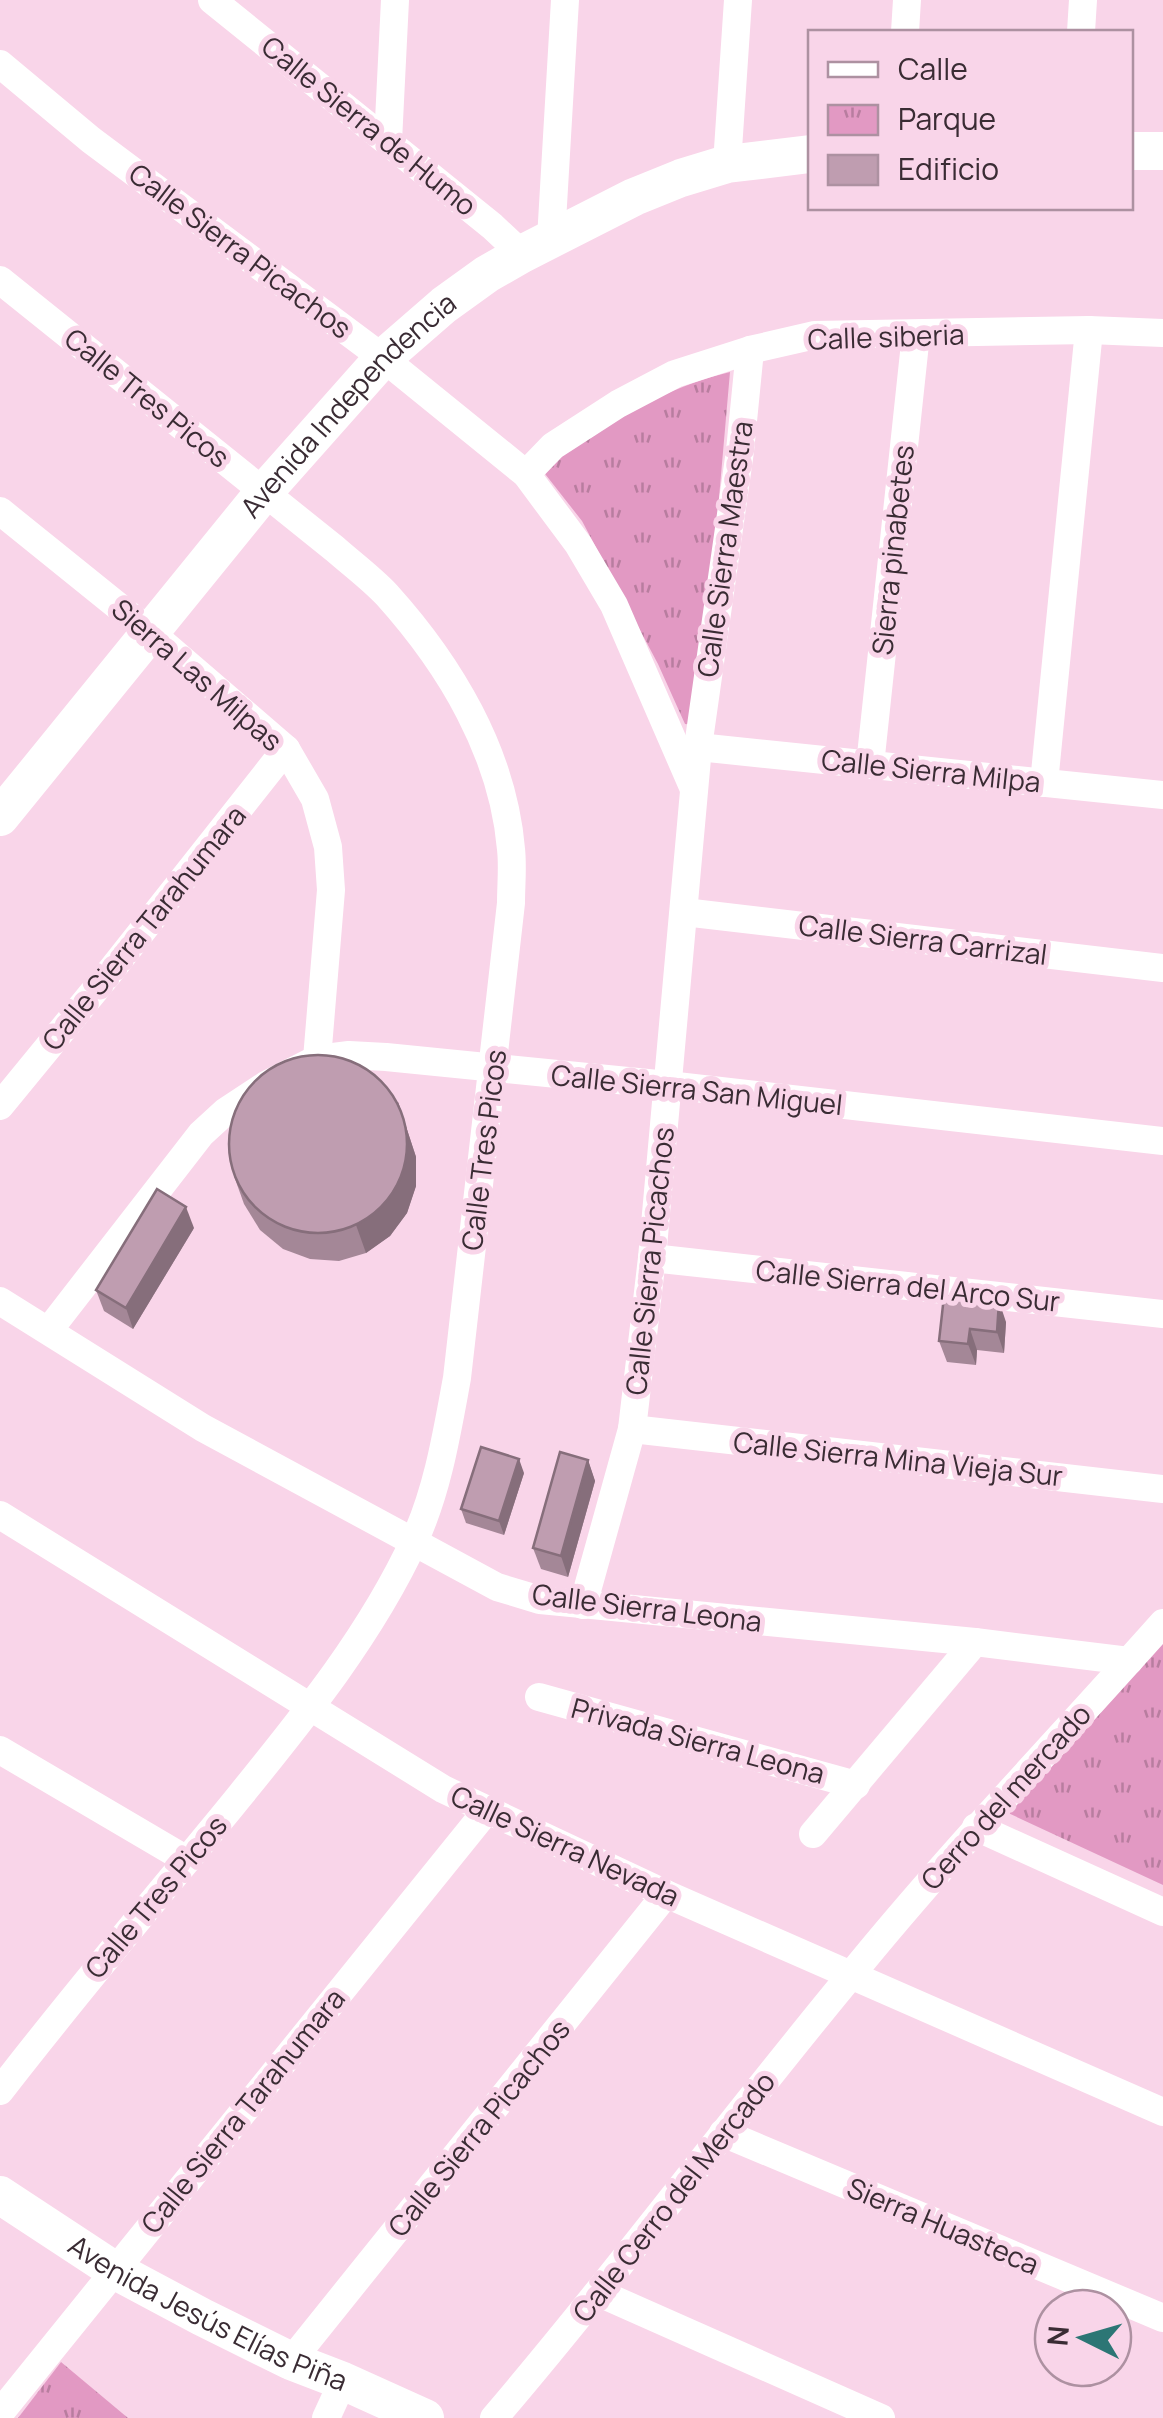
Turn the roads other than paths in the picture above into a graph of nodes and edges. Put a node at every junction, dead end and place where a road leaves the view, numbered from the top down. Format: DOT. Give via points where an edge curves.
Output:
graph roads {
  1 [pos="395,0"];
  2 [pos="565,0"];
  3 [pos="738,0"];
  4 [pos="907,0"];
  5 [pos="1083,0"];
  6 [pos="215,1"];
  7 [pos="905,30"];
  8 [pos="1081,30"];
  9 [pos="0,64"];
  10 [pos="388,141"];
  11 [pos="1133,151"];
  12 [pos="1163,151"];
  13 [pos="808,154"];
  14 [pos="727,164"];
  15 [pos="537,246"];
  16 [pos="0,280"];
  17 [pos="1090,330"];
  18 [pos="1163,333"];
  19 [pos="916,334"];
  20 [pos="750,350"];
  21 [pos="382,358"];
  22 [pos="526,474"];
  23 [pos="264,492"];
  24 [pos="3,518"];
  25 [pos="150,632"];
  26 [pos="698,747"];
  27 [pos="286,749"];
  28 [pos="870,765"];
  29 [pos="1044,783"];
  30 [pos="694,792"];
  31 [pos="1163,795"];
  32 [pos="0,817"];
  33 [pos="684,912"];
  34 [pos="1163,968"];
  35 [pos="316,1060"];
  36 [pos="494,1069"];
  37 [pos="668,1085"];
  38 [pos="0,1106"];
  39 [pos="1163,1141"];
  40 [pos="652,1258"];
  41 [pos="0,1301"];
  42 [pos="1163,1314"];
  43 [pos="49,1330"];
  44 [pos="632,1429"];
  45 [pos="1163,1489"];
  46 [pos="0,1515"];
  47 [pos="414,1540"];
  48 [pos="583,1604"];
  49 [pos="1163,1623"];
  50 [pos="975,1642"];
  51 [pos="1129,1661"];
  52 [pos="540,1697"];
  53 [pos="312,1706"];
  54 [pos="5,1763"];
  55 [pos="856,1785"];
  56 [pos="487,1810"];
  57 [pos="976,1828"];
  58 [pos="813,1834"];
  59 [pos="187,1860"];
  60 [pos="666,1894"];
  61 [pos="1163,1912"];
  62 [pos="851,1974"];
  63 [pos="0,2091"];
  64 [pos="1163,2112"];
  65 [pos="723,2134"];
  66 [pos="0,2194"];
  67 [pos="114,2270"];
  68 [pos="599,2293"];
  69 [pos="1163,2318"];
  70 [pos="292,2361"];
  71 [pos="343,2380"];
  72 [pos="0,2413"];
  73 [pos="326,2418"];
  74 [pos="425,2418"];
  75 [pos="494,2418"];
  76 [pos="881,2418"];
  1 -- 10 [label="street"];
  2 -- 15 [label="street"];
  3 -- 14 [label="street"];
  4 -- 7 [label="street"];
  5 -- 8 [label="street"];
  6 -- 10 [label="street, Calle Sierra de Humo"];
  9 -- 21 [label="street, Calle Sierra Picachos"];
  10 -- 15 [label="street, Calle Sierra de Humo" via="492,226"];
  11 -- 12 [label="street"];
  13 -- 14 [label="street, Avenida Independencia"];
  14 -- 15 [label="street, Avenida Independencia" via="634,197"];
  15 -- 21 [label="street, Avenida Independencia" via="444,305"];
  16 -- 23 [label="street, Calle Tres Picos"];
  17 -- 18 [label="street, Calle siberia"];
  17 -- 19 [label="street, Calle siberia"];
  17 -- 29 [label="street"];
  19 -- 20 [label="street, Calle siberia" via="815,336"];
  19 -- 28 [label="street, Sierra pinabetes"];
  20 -- 22 [label="street, Calle siberia" via="675,374 618,404 553,446"];
  20 -- 26 [label="street, Calle Sierra Maestra"];
  21 -- 22 [label="street, Calle Sierra Picachos"];
  21 -- 23 [label="street, Avenida Independencia"];
  22 -- 30 [label="street, Calle Sierra Picachos" via="614,605"];
  23 -- 25 [label="street, Avenida Independencia"];
  23 -- 36 [label="street, Calle Tres Picos" via="385,593 438,657 497,775 511,849 512,903"];
  24 -- 25 [label="street, Sierra Las Milpas"];
  25 -- 27 [label="street, Sierra Las Milpas"];
  25 -- 32 [label="street, Avenida Independencia"];
  26 -- 28 [label="street, Calle Sierra Milpa"];
  26 -- 30 [label="street, Calle Sierra Picachos"];
  27 -- 35 [label="street, Sierra Las Milpas" via="315,799 328,848 332,890"];
  27 -- 38 [label="street, Calle Sierra Tarahumara"];
  28 -- 29 [label="street, Calle Sierra Milpa"];
  29 -- 31 [label="street, Calle Sierra Milpa"];
  30 -- 33 [label="street, Calle Sierra Picachos"];
  33 -- 34 [label="street, Calle Sierra Carrizal"];
  33 -- 37 [label="street, Calle Sierra Picachos"];
  35 -- 36 [label="street, Calle Sierra San Miguel" via="386,1057"];
  35 -- 43 [label="street, Calle Sierra San Miguel" via="225,1112 201,1134"];
  36 -- 37 [label="street, Calle Sierra San Miguel"];
  36 -- 47 [label="street, Calle Tres Picos" via="458,1378 428,1508"];
  37 -- 39 [label="street, Calle Sierra San Miguel"];
  37 -- 40 [label="street, Calle Sierra Picachos"];
  40 -- 42 [label="street, Calle Sierra del Arco Sur"];
  40 -- 44 [label="street, Calle Sierra Picachos"];
  41 -- 43 [label="street, Calle Sierra Leona"];
  43 -- 47 [label="street, Calle Sierra Leona" via="204,1428"];
  44 -- 45 [label="street, Calle Sierra Mina Vieja Sur"];
  44 -- 48 [label="street, Calle Sierra Picachos"];
  46 -- 53 [label="street, Calle Sierra Nevada"];
  47 -- 48 [label="street, Calle Sierra Leona" via="498,1586"];
  47 -- 53 [label="street, Calle Tres Picos" via="370,1622"];
  48 -- 50 [label="street, Calle Sierra Leona"];
  49 -- 51 [label="street, Cerro del mercado"];
  50 -- 51 [label="street, Calle Sierra Leona"];
  50 -- 55 [label="street, Privada Sierra Leona"];
  51 -- 57 [label="street, Cerro del mercado"];
  52 -- 55 [label="street, Privada Sierra Leona"];
  53 -- 56 [label="street, Calle Sierra Nevada"];
  53 -- 59 [label="street, Calle Tres Picos"];
  54 -- 59 [label="street"];
  55 -- 58 [label="street, Privada Sierra Leona"];
  56 -- 60 [label="street, Calle Sierra Nevada"];
  56 -- 67 [label="street, Calle Sierra Tarahumara"];
  57 -- 61 [label="street"];
  57 -- 62 [label="street, Cerro del mercado"];
  59 -- 63 [label="street, Calle Tres Picos"];
  60 -- 62 [label="street, Calle Sierra Nevada"];
  60 -- 70 [label="street, Calle Sierra Picachos"];
  62 -- 64 [label="street, Calle Sierra Nevada"];
  62 -- 65 [label="street, Calle Cerro del Mercado"];
  65 -- 68 [label="street, Calle Cerro del Mercado"];
  65 -- 69 [label="street, Sierra Huasteca"];
  66 -- 67 [label="street, Avenida Jesús Elías Piña"];
  67 -- 70 [label="street, Avenida Jesús Elías Piña"];
  67 -- 72 [label="street, Calle Sierra Tarahumara"];
  68 -- 75 [label="street, Calle Cerro del Mercado"];
  68 -- 76 [label="street"];
  70 -- 71 [label="street, Avenida Jesús Elías Piña"];
  71 -- 73 [label="street"];
  71 -- 74 [label="street, Avenida Jesús Elías Piña"];
}
